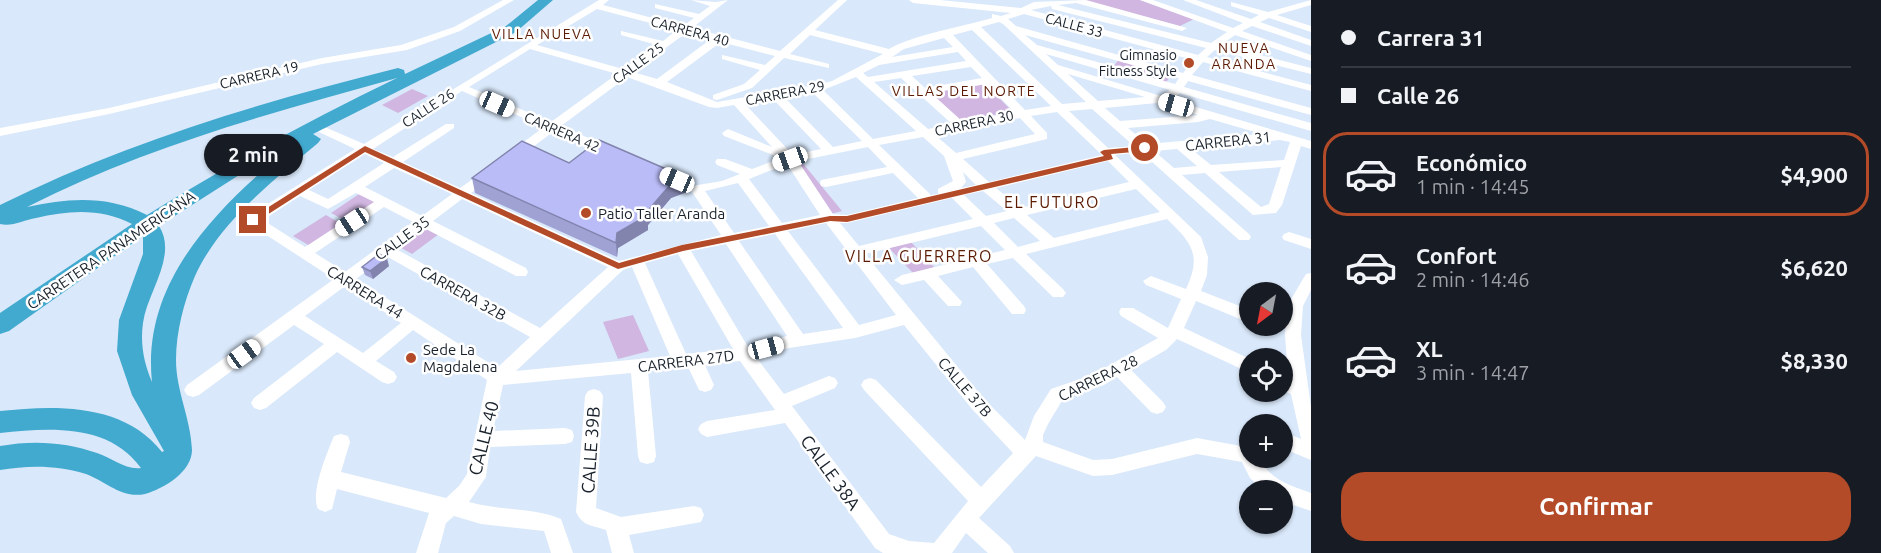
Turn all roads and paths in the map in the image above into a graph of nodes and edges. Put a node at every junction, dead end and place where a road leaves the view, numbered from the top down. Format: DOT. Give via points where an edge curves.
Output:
graph roads {
  1 [pos="503,0"];
  2 [pos="510,0"];
  3 [pos="546,0"];
  4 [pos="695,0"];
  5 [pos="843,0"];
  6 [pos="913,0"];
  7 [pos="963,0"];
  8 [pos="1077,0"];
  9 [pos="1144,0"];
  10 [pos="1187,0"];
  11 [pos="1254,0"];
  12 [pos="1042,2"];
  13 [pos="600,3"];
  14 [pos="720,3"];
  15 [pos="1234,4"];
  16 [pos="1286,5"];
  17 [pos="1308,5"];
  18 [pos="658,6"];
  19 [pos="492,11"];
  20 [pos="982,13"];
  21 [pos="1019,13"];
  22 [pos="1268,15"];
  23 [pos="701,17"];
  24 [pos="1001,18"];
  25 [pos="1311,18"];
  26 [pos="1248,22"];
  27 [pos="974,26"];
  28 [pos="1013,28"];
  29 [pos="1182,28"];
  30 [pos="1311,29"];
  31 [pos="685,30"];
  32 [pos="1235,31"];
  33 [pos="810,32"];
  34 [pos="624,33"];
  35 [pos="945,33"];
  36 [pos="718,39"];
  37 [pos="1311,43"];
  38 [pos="664,44"];
  39 [pos="530,46"];
  40 [pos="1214,46"];
  41 [pos="1034,47"];
  42 [pos="960,49"];
  43 [pos="888,52"];
  44 [pos="785,56"];
  45 [pos="726,57"];
  46 [pos="1309,57"];
  47 [pos="446,60"];
  48 [pos="1199,61"];
  49 [pos="875,63"];
  50 [pos="974,63"];
  51 [pos="825,66"];
  52 [pos="1054,67"];
  53 [pos="1294,67"];
  54 [pos="769,69"];
  55 [pos="1311,71"];
  56 [pos="622,73"];
  57 [pos="903,74"];
  58 [pos="861,76"];
  59 [pos="1186,77"];
  60 [pos="990,80"];
  61 [pos="659,83"];
  62 [pos="461,87"];
  63 [pos="814,88"];
  64 [pos="1178,88"];
  65 [pos="1311,88"];
  66 [pos="921,92"];
  67 [pos="1311,94"];
  68 [pos="777,96"];
  69 [pos="1162,100"];
  70 [pos="707,102"];
  71 [pos="737,102"];
  72 [pos="278,105"];
  73 [pos="1095,105"];
  74 [pos="1061,108"];
  75 [pos="1311,112"];
  76 [pos="1021,114"];
  77 [pos="1209,115"];
  78 [pos="1005,117"];
  79 [pos="324,124"];
  80 [pos="960,125"];
  81 [pos="1118,125"];
  82 [pos="450,126"];
  83 [pos="1311,127"];
  84 [pos="552,128"];
  85 [pos="0,132"];
  86 [pos="728,133"];
  87 [pos="926,133"];
  88 [pos="1280,136"];
  89 [pos="1034,138"];
  90 [pos="1296,141"];
  91 [pos="869,143"];
  92 [pos="1311,145"];
  93 [pos="1181,146"];
  94 [pos="365,148"];
  95 [pos="1145,148"];
  96 [pos="830,151"];
  97 [pos="952,154"];
  98 [pos="1107,155"];
  99 [pos="788,157"];
  100 [pos="625,159"];
  101 [pos="721,162"];
  102 [pos="396,163"];
  103 [pos="1289,163"];
  104 [pos="895,169"];
  105 [pos="1207,169"];
  106 [pos="1170,172"];
  107 [pos="746,176"];
  108 [pos="826,183"];
  109 [pos="1139,184"];
  110 [pos="986,185"];
  111 [pos="357,188"];
  112 [pos="300,190"];
  113 [pos="953,193"];
  114 [pos="462,194"];
  115 [pos="927,198"];
  116 [pos="385,201"];
  117 [pos="230,210"];
  118 [pos="1015,212"];
  119 [pos="0,213"];
  120 [pos="1171,213"];
  121 [pos="830,218"];
  122 [pos="253,220"];
  123 [pos="982,220"];
  124 [pos="0,221"];
  125 [pos="424,221"];
  126 [pos="780,229"];
  127 [pos="1244,237"];
  128 [pos="1289,237"];
  129 [pos="731,238"];
  130 [pos="1052,244"];
  131 [pos="1311,244"];
  132 [pos="682,248"];
  133 [pos="386,250"];
  134 [pos="855,252"];
  135 [pos="304,254"];
  136 [pos="1017,254"];
  137 [pos="977,262"];
  138 [pos="627,264"];
  139 [pos="522,272"];
  140 [pos="928,275"];
  141 [pos="345,279"];
  142 [pos="902,280"];
  143 [pos="1151,281"];
  144 [pos="1310,281"];
  145 [pos="1058,294"];
  146 [pos="1191,295"];
  147 [pos="954,302"];
  148 [pos="1018,310"];
  149 [pos="1126,312"];
  150 [pos="1239,314"];
  151 [pos="294,317"];
  152 [pos="907,318"];
  153 [pos="413,322"];
  154 [pos="0,326"];
  155 [pos="855,332"];
  156 [pos="1173,334"];
  157 [pos="541,336"];
  158 [pos="798,340"];
  159 [pos="336,344"];
  160 [pos="744,354"];
  161 [pos="687,359"];
  162 [pos="364,362"];
  163 [pos="1239,362"];
  164 [pos="639,366"];
  165 [pos="1119,368"];
  166 [pos="388,376"];
  167 [pos="496,379"];
  168 [pos="829,383"];
  169 [pos="705,385"];
  170 [pos="870,385"];
  171 [pos="1298,385"];
  172 [pos="193,390"];
  173 [pos="594,396"];
  174 [pos="260,403"];
  175 [pos="1157,407"];
  176 [pos="785,409"];
  177 [pos="0,422"];
  178 [pos="707,429"];
  179 [pos="565,436"];
  180 [pos="482,439"];
  181 [pos="1311,440"];
  182 [pos="341,442"];
  183 [pos="1293,444"];
  184 [pos="1239,449"];
  185 [pos="1029,450"];
  186 [pos="1311,452"];
  187 [pos="647,456"];
  188 [pos="0,458"];
  189 [pos="170,463"];
  190 [pos="1254,468"];
  191 [pos="328,478"];
  192 [pos="1266,480"];
  193 [pos="1293,495"];
  194 [pos="982,501"];
  195 [pos="1311,502"];
  196 [pos="325,503"];
  197 [pos="448,506"];
  198 [pos="694,515"];
  199 [pos="965,519"];
  200 [pos="617,526"];
  201 [pos="427,553"];
  202 [pos="562,553"];
  203 [pos="623,553"];
  204 [pos="939,553"];
  205 [pos="1003,553"];
  1 -- 19 [label="street"];
  2 -- 19 [label="street, CARRERA 19"];
  3 -- 47 [label="highway, CARRETERA PANAMERICANA" via="511,29"];
  4 -- 14 [label="street"];
  5 -- 33 [label="street"];
  6 -- 20 [label="street, CALLE 33"];
  7 -- 20 [label="street"];
  8 -- 12 [label="street"];
  8 -- 29 [label="street"];
  9 -- 32 [label="street"];
  10 -- 26 [label="street"];
  11 -- 16 [label="street"];
  12 -- 21 [label="street"];
  12 -- 40 [label="street"];
  13 -- 31 [label="street, CARRERA 40"];
  13 -- 39 [label="street, CALLE 26"];
  14 -- 23 [label="street, CALLE 25"];
  15 -- 22 [label="street"];
  16 -- 17 [label="street"];
  16 -- 22 [label="street"];
  16 -- 25 [label="street"];
  18 -- 23 [label="street"];
  19 -- 85 [label="street, CARRERA 19" via="457,30 403,48 322,61"];
  20 -- 21 [label="street, CALLE 33"];
  20 -- 24 [label="street"];
  20 -- 27 [label="street"];
  21 -- 24 [label="street"];
  21 -- 48 [label="street, CALLE 33"];
  22 -- 26 [label="street"];
  22 -- 30 [label="street"];
  23 -- 31 [label="street, CALLE 25"];
  24 -- 28 [label="street"];
  26 -- 32 [label="street"];
  26 -- 37 [label="street"];
  27 -- 35 [label="street"];
  27 -- 74 [label="street"];
  28 -- 41 [label="street"];
  28 -- 59 [label="street"];
  31 -- 36 [label="street, CARRERA 40"];
  31 -- 38 [label="street, CALLE 25"];
  32 -- 40 [label="street"];
  32 -- 46 [label="street"];
  33 -- 43 [label="street"];
  33 -- 44 [label="street"];
  34 -- 38 [label="street"];
  35 -- 42 [label="street"];
  35 -- 43 [label="street"];
  36 -- 44 [label="street, CARRERA 40"];
  36 -- 61 [label="street"];
  38 -- 56 [label="street, CALLE 25"];
  39 -- 56 [label="street"];
  39 -- 62 [label="street, CALLE 26"];
  40 -- 48 [label="street"];
  40 -- 53 [label="street"];
  41 -- 52 [label="street"];
  41 -- 64 [label="street"];
  42 -- 49 [label="street"];
  42 -- 50 [label="street"];
  43 -- 49 [label="street"];
  44 -- 51 [label="street, CARRERA 40"];
  44 -- 54 [label="street"];
  45 -- 54 [label="street"];
  46 -- 53 [label="street"];
  47 -- 72 [label="highway, CARRETERA PANAMERICANA"];
  47 -- 79 [label="highway, CARRETERA PANAMERICANA"];
  48 -- 59 [label="street"];
  48 -- 65 [label="street, CALLE 33"];
  48 -- 67 [label="street, CALLE 33"];
  49 -- 58 [label="street, CARRERA 29"];
  50 -- 57 [label="street"];
  50 -- 60 [label="street"];
  52 -- 69 [label="street"];
  52 -- 73 [label="street"];
  53 -- 55 [label="street"];
  54 -- 70 [label="street" via="748,86"];
  56 -- 61 [label="street"];
  56 -- 84 [label="street, CALLE 25"];
  57 -- 58 [label="street"];
  57 -- 66 [label="street"];
  58 -- 63 [label="street, CARRERA 29"];
  58 -- 87 [label="street"];
  59 -- 64 [label="street"];
  59 -- 75 [label="street"];
  60 -- 66 [label="street"];
  60 -- 76 [label="street"];
  61 -- 70 [label="street"];
  62 -- 84 [label="street, CARRERA 42"];
  62 -- 94 [label="street, CALLE 26"];
  63 -- 68 [label="street, CARRERA 29"];
  63 -- 91 [label="street"];
  64 -- 69 [label="street"];
  64 -- 83 [label="street"];
  66 -- 80 [label="street"];
  68 -- 71 [label="street, CARRERA 29"];
  68 -- 96 [label="street"];
  69 -- 73 [label="street, CARRERA 30"];
  69 -- 77 [label="street"];
  70 -- 71 [label="street, CARRERA 29"];
  71 -- 99 [label="street, CALLE 37B"];
  72 -- 79 [label="highway" via="300,110 311,121"];
  72 -- 119 [label="highway, CARRETERA PANAMERICANA" via="146,147"];
  73 -- 74 [label="street, CARRERA 30"];
  73 -- 81 [label="street"];
  74 -- 76 [label="street, CARRERA 30"];
  74 -- 98 [label="street"];
  76 -- 78 [label="street, CARRERA 30"];
  76 -- 89 [label="street" via="1043,136"];
  77 -- 81 [label="street"];
  77 -- 88 [label="street"];
  78 -- 80 [label="street, CARRERA 30"];
  78 -- 89 [label="street"];
  79 -- 94 [label="street"];
  79 -- 117 [label="highway"];
  79 -- 154 [label="highway, CARRETERA PANAMERICANA" via="230,173 142,226"];
  80 -- 87 [label="street, CARRERA 30"];
  81 -- 95 [label="street"];
  82 -- 102 [label="street"];
  84 -- 100 [label="street, CARRERA 42"];
  84 -- 114 [label="street, CALLE 35"];
  86 -- 99 [label="street"];
  87 -- 91 [label="street, CARRERA 30"];
  87 -- 97 [label="street"];
  88 -- 90 [label="street"];
  88 -- 93 [label="street, CARRERA 31"];
  89 -- 97 [label="street"];
  90 -- 92 [label="street"];
  90 -- 103 [label="street"];
  91 -- 96 [label="street, CARRERA 30"];
  91 -- 104 [label="street"];
  93 -- 95 [label="street, CARRERA 31"];
  93 -- 105 [label="street"];
  94 -- 102 [label="street"];
  94 -- 112 [label="street, CALLE 26"];
  95 -- 98 [label="street, CARRERA 31"];
  95 -- 106 [label="street"];
  96 -- 99 [label="street, CARRERA 30"];
  97 -- 110 [label="street"];
  97 -- 113 [label="street" via="960,182"];
  98 -- 109 [label="street"];
  98 -- 110 [label="street, CARRERA 31"];
  99 -- 107 [label="street, CARRERA 30"];
  99 -- 121 [label="street, CALLE 37B"];
  101 -- 107 [label="street"];
  102 -- 111 [label="street"];
  102 -- 114 [label="street"];
  103 -- 105 [label="street"];
  103 -- 105 [label="street" via="1275,205 1271,210 1257,212"];
  104 -- 108 [label="street"];
  104 -- 115 [label="street"];
  105 -- 106 [label="street"];
  106 -- 127 [label="street"];
  107 -- 126 [label="street"];
  107 -- 129 [label="street, CARRERA 30" via="725,184 692,187"];
  109 -- 118 [label="street"];
  109 -- 120 [label="street"];
  110 -- 113 [label="street, CARRERA 31"];
  110 -- 118 [label="street"];
  111 -- 112 [label="street" via="328,205"];
  111 -- 116 [label="street"];
  112 -- 122 [label="street, CALLE 26"];
  113 -- 115 [label="street, CARRERA 31"];
  113 -- 123 [label="street"];
  114 -- 125 [label="street, CALLE 35"];
  114 -- 138 [label="street"];
  115 -- 121 [label="street, CARRERA 31"];
  116 -- 125 [label="street"];
  116 -- 135 [label="street"];
  117 -- 122 [label="street, CARRERA 44"];
  117 -- 189 [label="highway" via="193,259 168,318 163,359"];
  118 -- 123 [label="street"];
  118 -- 130 [label="street"];
  120 -- 130 [label="street"];
  120 -- 146 [label="street" via="1194,237 1201,257 1200,275"];
  121 -- 126 [label="street"];
  121 -- 134 [label="street, CALLE 37B"];
  122 -- 135 [label="street, CARRERA 44"];
  123 -- 134 [label="street"];
  123 -- 136 [label="street"];
  124 -- 189 [label="highway" via="84,206 128,213 149,229 154,254 131,321 129,342 131,364"];
  125 -- 133 [label="street, CALLE 35"];
  125 -- 139 [label="street"];
  126 -- 129 [label="street"];
  126 -- 155 [label="street"];
  128 -- 131 [label="street"];
  129 -- 132 [label="street"];
  129 -- 158 [label="street"];
  130 -- 136 [label="street"];
  132 -- 138 [label="street"];
  132 -- 160 [label="street, CALLE 38A"];
  133 -- 141 [label="street, CALLE 35"];
  133 -- 157 [label="street, CARRERA 32B"];
  134 -- 152 [label="street, CALLE 37B"];
  135 -- 141 [label="street, CARRERA 44"];
  136 -- 137 [label="street"];
  136 -- 145 [label="street"];
  137 -- 140 [label="street"];
  137 -- 148 [label="street"];
  138 -- 157 [label="street"];
  138 -- 161 [label="street" via="652,295"];
  140 -- 142 [label="street"];
  140 -- 147 [label="street"];
  141 -- 151 [label="street, CALLE 35"];
  141 -- 153 [label="street, CARRERA 44"];
  143 -- 146 [label="street"];
  144 -- 171 [label="street" via="1296,303 1293,320"];
  146 -- 150 [label="street"];
  146 -- 156 [label="street"];
  149 -- 156 [label="street"];
  151 -- 159 [label="street"];
  151 -- 172 [label="street, CALLE 35"];
  152 -- 155 [label="street, CARRERA 27D"];
  152 -- 185 [label="street, CALLE 37B" via="978,404"];
  153 -- 162 [label="street"];
  153 -- 167 [label="street, CARRERA 44"];
  155 -- 158 [label="street, CARRERA 27D"];
  156 -- 163 [label="street"];
  156 -- 165 [label="street, CARRERA 28" via="1160,346"];
  157 -- 167 [label="street"];
  158 -- 160 [label="street, CARRERA 27D"];
  159 -- 162 [label="street"];
  159 -- 174 [label="street"];
  160 -- 161 [label="street, CARRERA 27D"];
  160 -- 176 [label="street, CALLE 38A"];
  161 -- 164 [label="street, CARRERA 27D"];
  161 -- 169 [label="street"];
  162 -- 166 [label="street"];
  164 -- 167 [label="street, CARRERA 27D"];
  164 -- 187 [label="street"];
  165 -- 175 [label="street"];
  165 -- 185 [label="street, CARRERA 28" via="1057,394 1040,421"];
  167 -- 180 [label="street, CALLE 40"];
  168 -- 176 [label="street"];
  170 -- 194 [label="street"];
  171 -- 181 [label="street"];
  173 -- 200 [label="street, CALLE 39B" via="586,512 588,516 607,518"];
  176 -- 178 [label="street"];
  176 -- 204 [label="street, CALLE 38A" via="882,541 901,552"];
  177 -- 189 [label="highway" via="57,418 90,421 114,429 151,456"];
  179 -- 180 [label="street"];
  180 -- 197 [label="street, CALLE 40" via="476,477 466,492"];
  182 -- 191 [label="street"];
  183 -- 186 [label="street"];
  184 -- 185 [label="street" via="1197,446 1093,468"];
  185 -- 194 [label="street, CARRERA 28"];
  188 -- 189 [label="highway" via="43,454 95,465 129,481 141,481"];
  190 -- 192 [label="street"];
  191 -- 196 [label="street"];
  191 -- 197 [label="street"];
  193 -- 195 [label="street"];
  194 -- 199 [label="street, CARRERA 28"];
  197 -- 201 [label="street, CALLE 40" via="437,518"];
  197 -- 202 [label="street" via="554,526"];
  198 -- 200 [label="street"];
  199 -- 204 [label="street, CARRERA 28"];
  199 -- 205 [label="street"];
  200 -- 203 [label="street"];
}
